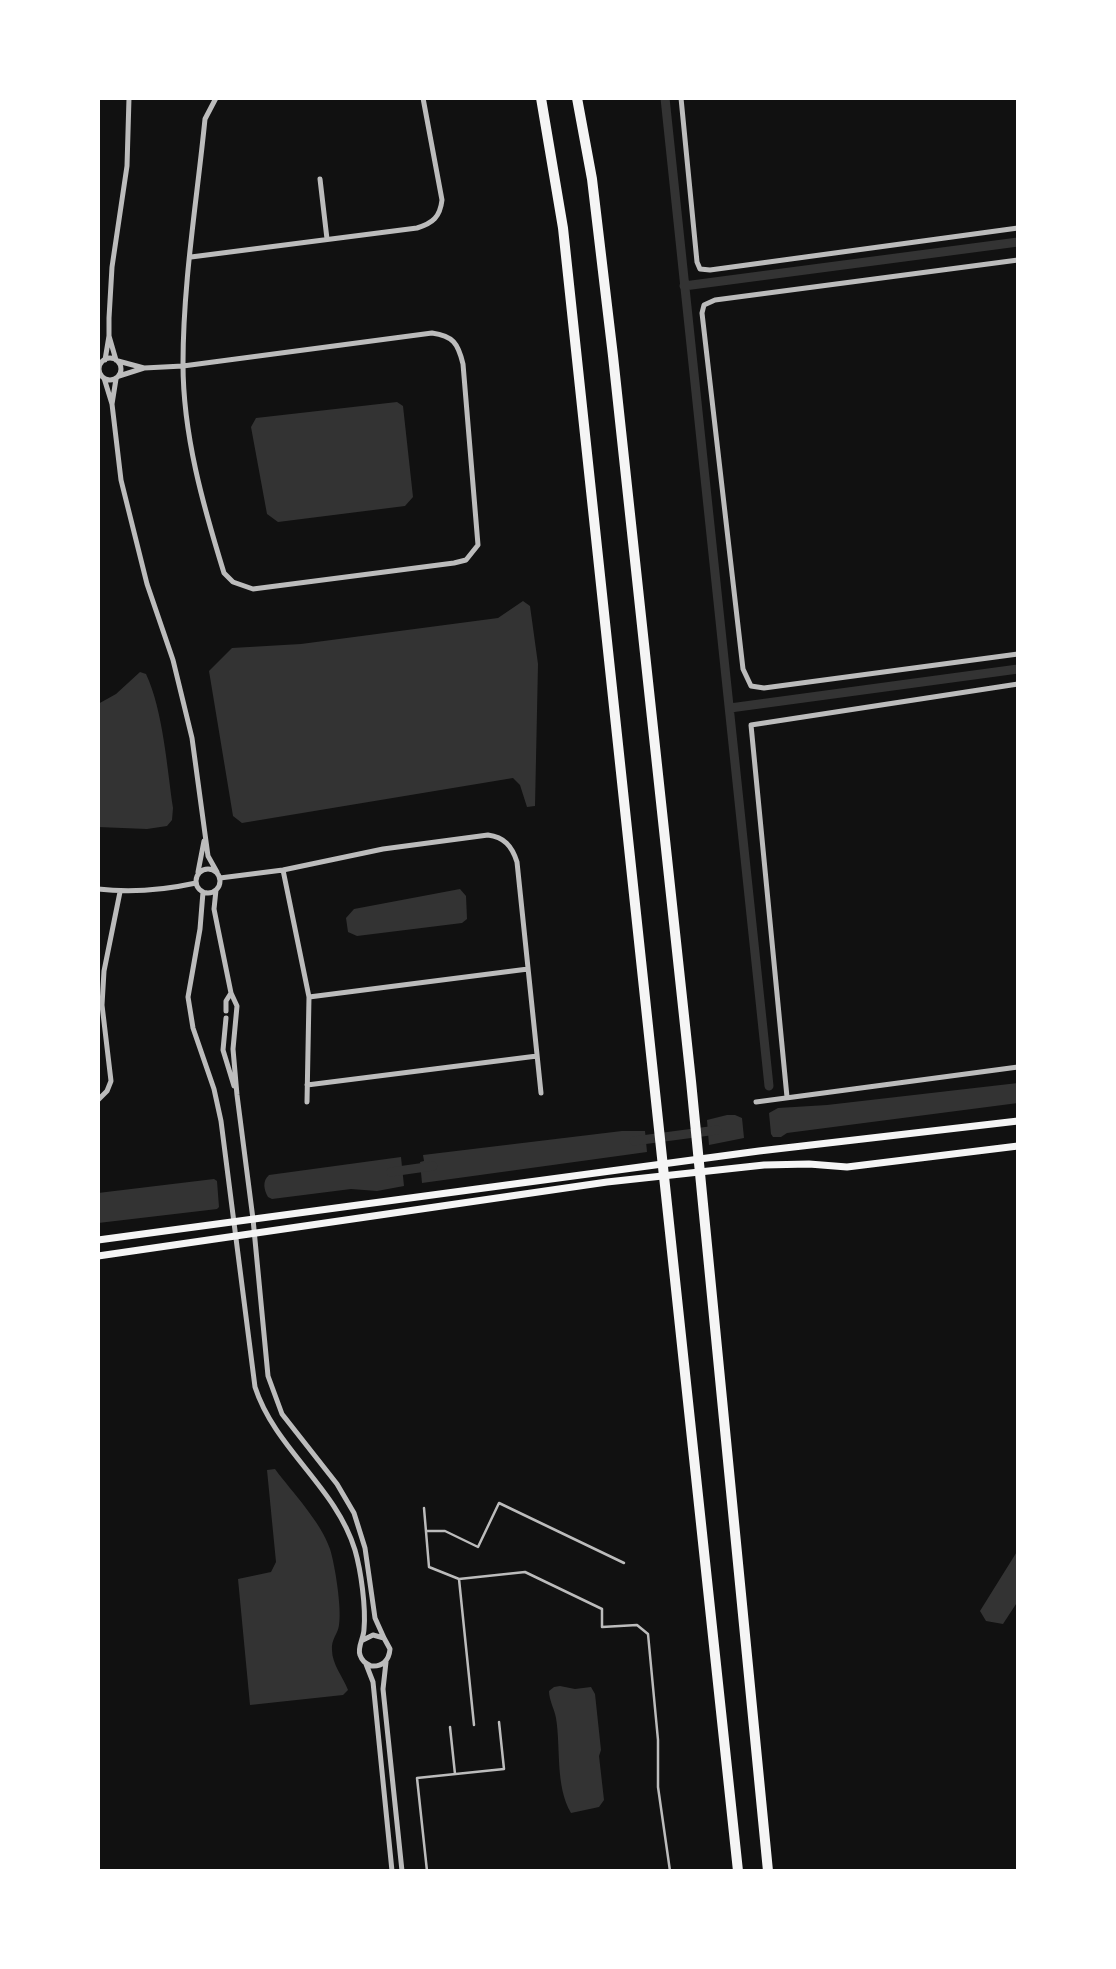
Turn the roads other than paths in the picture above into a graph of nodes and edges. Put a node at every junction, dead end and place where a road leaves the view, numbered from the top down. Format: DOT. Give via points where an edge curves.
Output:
graph roads {
  1 [pos="129,98"];
  2 [pos="216,98"];
  3 [pos="423,98"];
  4 [pos="541,98"];
  5 [pos="577,98"];
  6 [pos="681,98"];
  7 [pos="320,179"];
  8 [pos="1018,228"];
  9 [pos="327,239"];
  10 [pos="191,257"];
  11 [pos="1018,260"];
  12 [pos="109,336"];
  13 [pos="117,361"];
  14 [pos="101,363"];
  15 [pos="183,366"];
  16 [pos="144,368"];
  17 [pos="101,377"];
  18 [pos="117,378"];
  19 [pos="112,404"];
  20 [pos="1018,654"];
  21 [pos="1018,684"];
  22 [pos="205,834"];
  23 [pos="283,870"];
  24 [pos="197,875"];
  25 [pos="218,875"];
  26 [pos="196,883"];
  27 [pos="98,889"];
  28 [pos="216,890"];
  29 [pos="120,892"];
  30 [pos="203,892"];
  31 [pos="528,969"];
  32 [pos="231,993"];
  33 [pos="309,997"];
  34 [pos="537,1056"];
  35 [pos="1018,1067"];
  36 [pos="307,1086"];
  37 [pos="541,1093"];
  38 [pos="237,1095"];
  39 [pos="787,1097"];
  40 [pos="98,1100"];
  41 [pos="307,1102"];
  42 [pos="756,1102"];
  43 [pos="1018,1121"];
  44 [pos="1018,1146"];
  45 [pos="253,1219"];
  46 [pos="233,1221"];
  47 [pos="254,1235"];
  48 [pos="236,1237"];
  49 [pos="98,1240"];
  50 [pos="98,1256"];
  51 [pos="346,1498"];
  52 [pos="334,1507"];
  53 [pos="424,1508"];
  54 [pos="426,1531"];
  55 [pos="624,1563"];
  56 [pos="459,1579"];
  57 [pos="384,1638"];
  58 [pos="363,1640"];
  59 [pos="386,1662"];
  60 [pos="366,1664"];
  61 [pos="499,1722"];
  62 [pos="474,1725"];
  63 [pos="450,1727"];
  64 [pos="455,1774"];
  65 [pos="392,1871"];
  66 [pos="402,1871"];
  67 [pos="427,1871"];
  68 [pos="670,1871"];
  69 [pos="738,1871"];
  70 [pos="768,1871"];
  1 -- 12 [label="street" via="127,166 112,267"];
  2 -- 10 [label="street" via="205,119"];
  3 -- 9 [label="street" via="442,200 437,217 417,228"];
  4 -- 69 [label="highway" via="564,241"];
  5 -- 70 [label="highway" via="605,288 704,1197"];
  6 -- 8 [label="street" via="700,269"];
  7 -- 9 [label="street"];
  9 -- 10 [label="street"];
  10 -- 15 [label="street"];
  11 -- 20 [label="street" via="715,300 704,305 702,313 743,669 751,686 764,688"];
  12 -- 13 [label="street"];
  12 -- 14 [label="street"];
  13 -- 14 [label="street" via="111,358"];
  13 -- 16 [label="street"];
  13 -- 18 [label="street" via="121,370"];
  14 -- 17 [label="street"];
  15 -- 15 [label="street" via="200,494 224,573 233,582 253,589 454,563 474,553 479,536 463,364 453,339 432,333"];
  15 -- 16 [label="street"];
  16 -- 18 [label="street"];
  17 -- 18 [label="street"];
  17 -- 19 [label="street"];
  18 -- 19 [label="street"];
  19 -- 22 [label="street" via="121,480 192,738"];
  21 -- 39 [label="street" via="751,725"];
  22 -- 24 [label="street"];
  22 -- 25 [label="street" via="211,865"];
  23 -- 25 [label="street"];
  23 -- 31 [label="street" via="383,849 498,836 507,842 517,862"];
  23 -- 33 [label="street"];
  24 -- 25 [label="street" via="207,869"];
  24 -- 26 [label="street"];
  25 -- 28 [label="street"];
  26 -- 29 [label="street"];
  26 -- 30 [label="street"];
  27 -- 29 [label="street"];
  28 -- 30 [label="street"];
  28 -- 32 [label="street" via="214,909"];
  29 -- 40 [label="street" via="102,1005 111,1069 107,1091"];
  30 -- 46 [label="street" via="188,997 221,1121"];
  31 -- 33 [label="street"];
  31 -- 34 [label="street"];
  32 -- 38 [label="street" via="236,1006"];
  32 -- 38 [label="street" via="226,1001 223,1050"];
  33 -- 36 [label="street"];
  34 -- 36 [label="street"];
  34 -- 37 [label="street"];
  35 -- 39 [label="street"];
  36 -- 41 [label="street"];
  38 -- 45 [label="street"];
  39 -- 42 [label="street"];
  43 -- 45 [label="main road"];
  44 -- 47 [label="main road" via="847,1167 764,1165 607,1182"];
  45 -- 46 [label="main road"];
  45 -- 47 [label="street"];
  46 -- 48 [label="street"];
  46 -- 49 [label="main road"];
  47 -- 48 [label="main road"];
  47 -- 51 [label="street" via="272,1391 288,1423"];
  48 -- 50 [label="main road"];
  48 -- 52 [label="street" via="251,1370 260,1402 283,1442"];
  51 -- 52 [label="street"];
  51 -- 57 [label="street" via="363,1537 373,1608"];
  52 -- 58 [label="street" via="358,1563"];
  53 -- 54 [label="lane"];
  54 -- 55 [label="lane" via="445,1531 478,1547 499,1503"];
  54 -- 56 [label="lane" via="429,1567"];
  56 -- 62 [label="lane"];
  56 -- 68 [label="lane" via="525,1572 602,1609 602,1627 636,1625 648,1634 658,1787"];
  57 -- 58 [label="street" via="373,1635"];
  57 -- 59 [label="street" via="390,1649"];
  58 -- 60 [label="street" via="359,1652"];
  59 -- 60 [label="street"];
  59 -- 66 [label="street" via="383,1689"];
  60 -- 65 [label="street" via="373,1682"];
  61 -- 64 [label="lane" via="504,1769"];
  63 -- 64 [label="lane"];
  64 -- 67 [label="lane" via="417,1778"];
}
